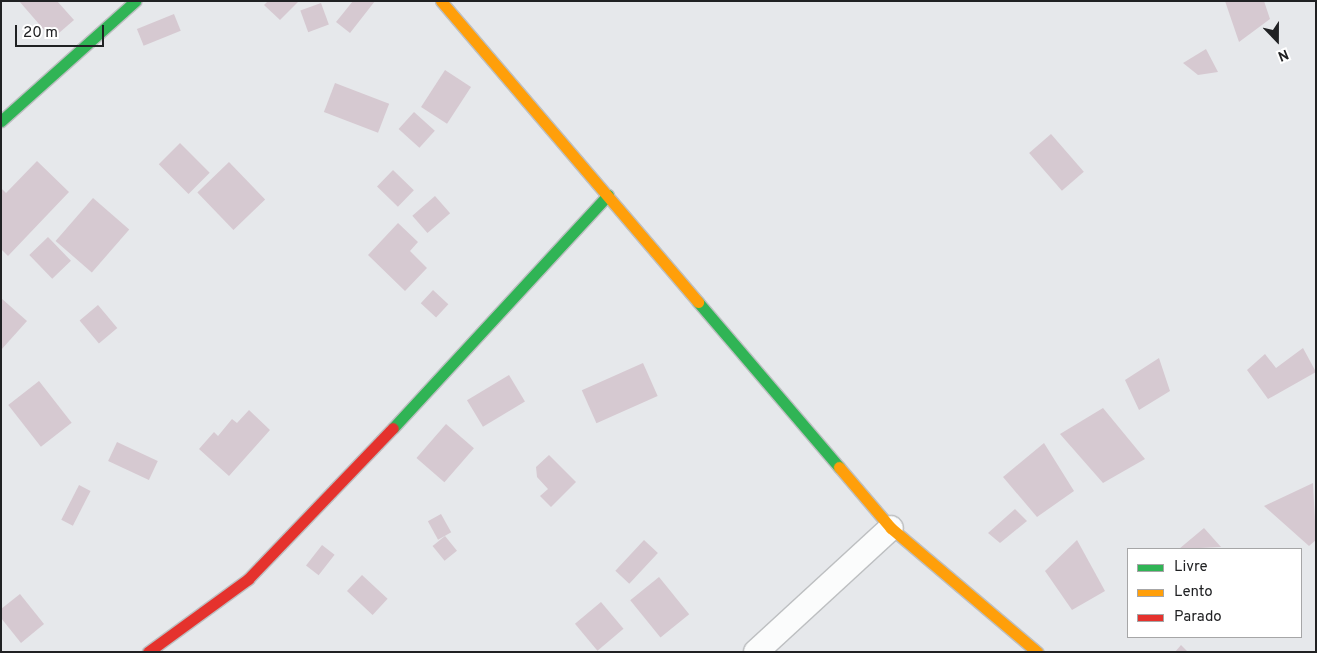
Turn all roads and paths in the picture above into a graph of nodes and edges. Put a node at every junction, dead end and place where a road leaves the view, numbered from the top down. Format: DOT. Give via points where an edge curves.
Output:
graph roads {
  1 [pos="135,1"];
  2 [pos="441,1"];
  3 [pos="1,121"];
  4 [pos="608,195"];
  5 [pos="891,528"];
  6 [pos="148,652"];
  7 [pos="756,652"];
  8 [pos="1037,652"];
  1 -- 3 [label="street"];
  2 -- 4 [label="street"];
  4 -- 5 [label="street"];
  4 -- 6 [label="street" via="298,530 248,579"];
  5 -- 7 [label="street"];
  5 -- 8 [label="street"];
}
